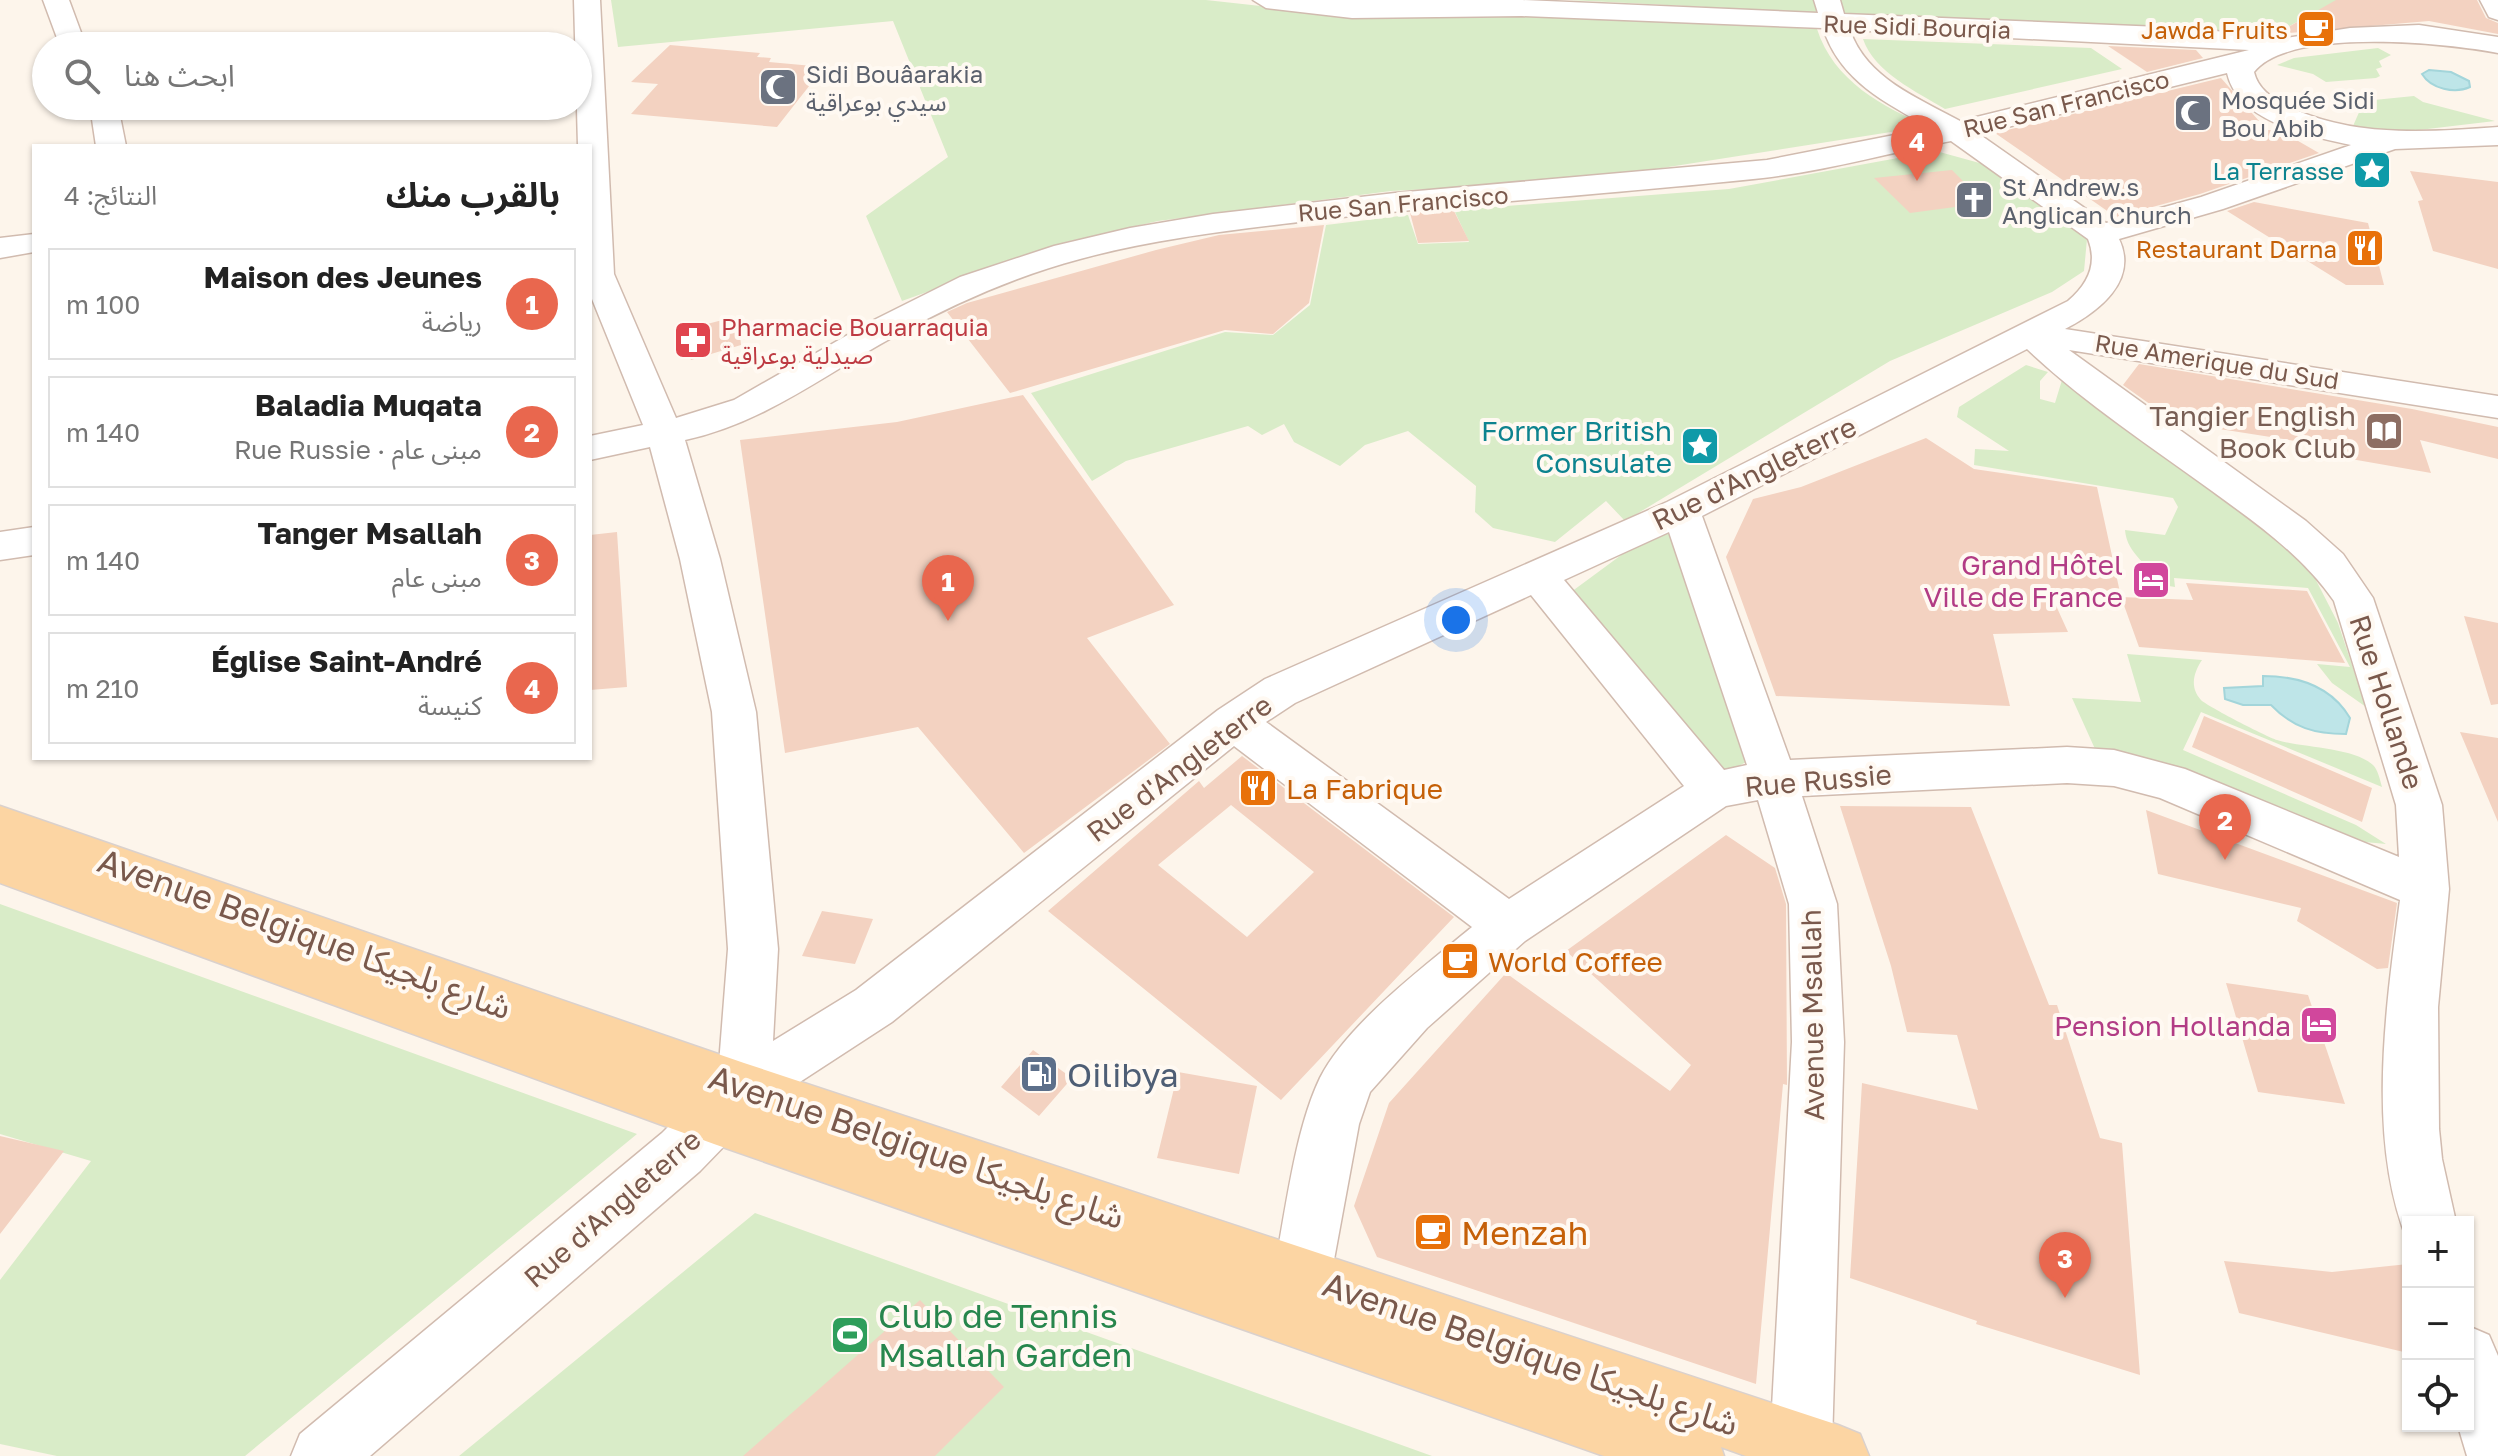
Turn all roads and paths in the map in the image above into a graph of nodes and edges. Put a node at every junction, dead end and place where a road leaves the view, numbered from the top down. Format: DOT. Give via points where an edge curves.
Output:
graph roads {
  1 [pos="56,0"];
  2 [pos="587,0"];
  3 [pos="1266,0"];
  4 [pos="1363,0"];
  5 [pos="2493,0"];
  6 [pos="1405,8"];
  7 [pos="1831,12"];
  8 [pos="2498,12"];
  9 [pos="68,32"];
  10 [pos="588,32"];
  11 [pos="2283,45"];
  12 [pos="2498,45"];
  13 [pos="2249,59"];
  14 [pos="106,120"];
  15 [pos="591,120"];
  16 [pos="1956,131"];
  17 [pos="2498,136"];
  18 [pos="2385,142"];
  19 [pos="111,144"];
  20 [pos="591,144"];
  21 [pos="592,163"];
  22 [pos="2101,234"];
  23 [pos="32,243"];
  24 [pos="0,248"];
  25 [pos="2031,334"];
  26 [pos="2498,407"];
  27 [pos="665,434"];
  28 [pos="592,448"];
  29 [pos="1681,511"];
  30 [pos="32,541"];
  31 [pos="0,546"];
  32 [pos="1536,574"];
  33 [pos="1234,722"];
  34 [pos="1771,779"];
  35 [pos="1714,790"];
  36 [pos="0,825"];
  37 [pos="0,863"];
  38 [pos="2425,889"];
  39 [pos="1508,926"];
  40 [pos="729,1103"];
  41 [pos="2427,1216"];
  42 [pos="1302,1276"];
  43 [pos="2469,1360"];
  44 [pos="1820,1450"];
  45 [pos="322,1456"];
  46 [pos="1693,1456"];
  47 [pos="2498,1456"];
  1 -- 9 [label="street"];
  2 -- 10 [label="street"];
  3 -- 6 [label="street, Rue Sidi Bourqia" via="1330,9"];
  4 -- 6 [label="street, Rue Sidi Bourqia"];
  5 -- 8 [label="street"];
  6 -- 7 [label="street, Rue Sidi Bourqia"];
  7 -- 11 [label="street, Rue Sidi Bourqia"];
  7 -- 16 [label="street" via="1843,49 1856,67 1881,88"];
  11 -- 12 [label="street" via="2379,34 2424,22"];
  11 -- 13 [label="street, Rue San Francisco"];
  13 -- 16 [label="street, Rue San Francisco"];
  13 -- 18 [label="street" via="2242,64 2241,83 2262,103 2321,130"];
  14 -- 19 [label="street"];
  15 -- 20 [label="street"];
  16 -- 22 [label="street"];
  16 -- 27 [label="street, Rue San Francisco" via="1767,169 1395,202 1117,240 972,284 747,408"];
  17 -- 18 [label="street"];
  18 -- 22 [label="street" via="2254,189"];
  21 -- 27 [label="street" via="598,274"];
  22 -- 25 [label="street, Rue d'Angleterre" via="2108,246 2102,288 2080,308"];
  23 -- 24 [label="street"];
  25 -- 26 [label="street, Rue Amerique du Sud"];
  25 -- 29 [label="street, Rue d'Angleterre"];
  25 -- 38 [label="street, Rue Hollande" via="2073,373 2292,530 2339,577 2363,623 2418,792"];
  27 -- 28 [label="street, Rue San Francisco"];
  27 -- 40 [label="street" via="734,712 753,949"];
  29 -- 32 [label="street, Rue d'Angleterre"];
  29 -- 34 [label="street, Avenue Msallah"];
  30 -- 31 [label="street"];
  32 -- 33 [label="street, Rue d'Angleterre" via="1280,691"];
  32 -- 35 [label="street"];
  33 -- 39 [label="street"];
  33 -- 40 [label="street, Rue d'Angleterre" via="874,1006"];
  34 -- 35 [label="street, Rue Russie"];
  34 -- 38 [label="street, Rue Russie" via="2067,765 2138,772"];
  34 -- 44 [label="street, Avenue Msallah" via="1803,866 1817,944"];
  35 -- 39 [label="street, Rue Russie"];
  36 -- 40 [label="main road, Avenue Belgique شارع بلجيكا"];
  37 -- 40 [label="main road, Avenue Belgique شارع بلجيكا"];
  38 -- 41 [label="street, Rue Hollande" via="2412,1007 2411,1074 2414,1159"];
  39 -- 42 [label="street, Rue Russie" via="1409,1012 1351,1075 1332,1124"];
  40 -- 42 [label="main road, Avenue Belgique شارع بلجيكا"];
  40 -- 45 [label="street, Rue d'Angleterre" via="681,1152"];
  40 -- 46 [label="main road, Avenue Belgique شارع بلجيكا"];
  42 -- 44 [label="main road, Avenue Belgique شارع بلجيكا"];
  43 -- 47 [label="street"];
}
